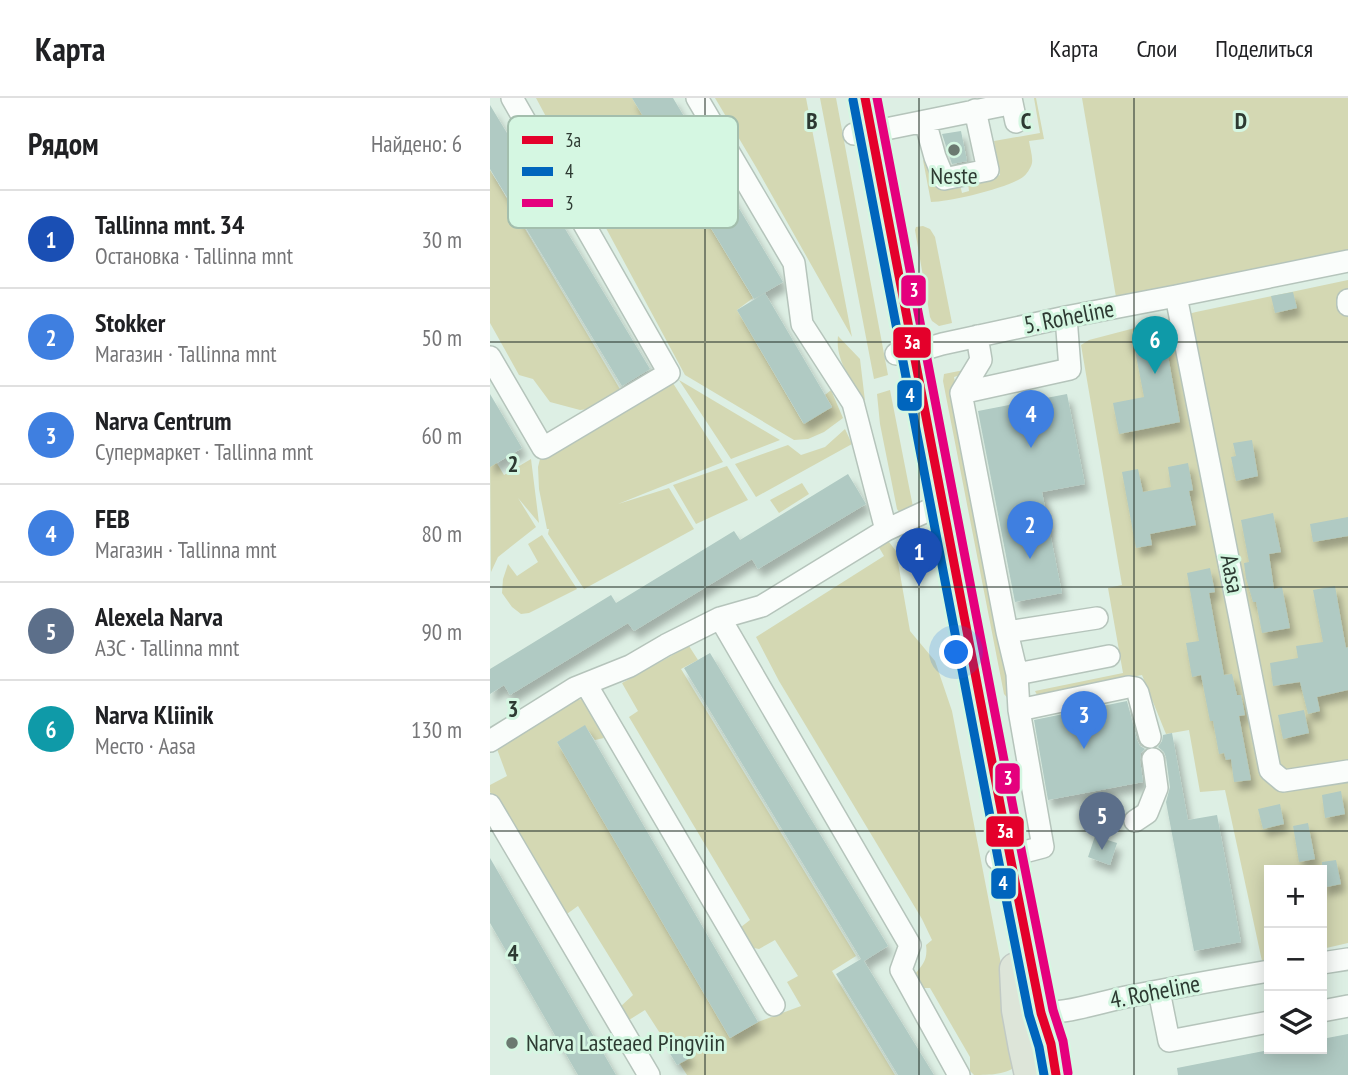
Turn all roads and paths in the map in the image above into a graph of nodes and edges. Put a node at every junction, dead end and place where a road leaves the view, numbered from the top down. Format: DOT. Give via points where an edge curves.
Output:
graph roads {
  1 [pos="512,98"];
  2 [pos="697,98"];
  3 [pos="847,98"];
  4 [pos="865,98"];
  5 [pos="1011,108"];
  6 [pos="975,110"];
  7 [pos="522,116"];
  8 [pos="708,116"];
  9 [pos="925,121"];
  10 [pos="863,133"];
  11 [pos="738,168"];
  12 [pos="586,228"];
  13 [pos="1348,262"];
  14 [pos="1176,296"];
  15 [pos="1066,317"];
  16 [pos="976,336"];
  17 [pos="905,353"];
  18 [pos="490,357"];
  19 [pos="961,393"];
  20 [pos="936,509"];
  21 [pos="886,530"];
  22 [pos="720,618"];
  23 [pos="1097,618"];
  24 [pos="1007,632"];
  25 [pos="1109,656"];
  26 [pos="1017,674"];
  27 [pos="586,684"];
  28 [pos="1019,710"];
  29 [pos="1150,737"];
  30 [pos="490,741"];
  31 [pos="1153,759"];
  32 [pos="1348,771"];
  33 [pos="490,806"];
  34 [pos="1135,821"];
  35 [pos="1003,857"];
  36 [pos="1348,958"];
  37 [pos="1327,962"];
  38 [pos="1264,972"];
  39 [pos="1162,990"];
  40 [pos="774,1005"];
  41 [pos="1348,1006"];
  42 [pos="1327,1011"];
  43 [pos="1030,1012"];
  44 [pos="1264,1023"];
  45 [pos="649,1075"];
  46 [pos="959,1075"];
  47 [pos="1031,1075"];
  48 [pos="1056,1075"];
  1 -- 7 [label="street"];
  2 -- 8 [label="street"];
  3 -- 10 [label="highway"];
  4 -- 10 [label="highway"];
  5 -- 6 [label="street"];
  6 -- 9 [label="street"];
  6 -- 9 [label="street" via="988,170 944,179"];
  9 -- 10 [label="street"];
  10 -- 17 [label="highway"];
  11 -- 21 [label="street" via="794,263 802,324 853,403"];
  12 -- 18 [label="street" via="669,373 543,448"];
  13 -- 14 [label="street, 5. Roheline"];
  14 -- 15 [label="street, 5. Roheline"];
  14 -- 32 [label="street, Aasa" via="1270,771 1283,781"];
  15 -- 16 [label="street, 5. Roheline"];
  15 -- 19 [label="street" via="1070,369"];
  16 -- 17 [label="street, 5. Roheline"];
  16 -- 19 [label="street" via="981,360"];
  17 -- 20 [label="highway"];
  19 -- 24 [label="street"];
  20 -- 21 [label="street"];
  20 -- 35 [label="highway"];
  21 -- 22 [label="street" via="762,606"];
  22 -- 27 [label="street"];
  22 -- 46 [label="street" via="910,945 901,970"];
  23 -- 24 [label="street"];
  24 -- 26 [label="street"];
  25 -- 26 [label="street"];
  26 -- 28 [label="street"];
  27 -- 30 [label="street"];
  27 -- 40 [label="street"];
  28 -- 29 [label="street" via="1135,688"];
  28 -- 35 [label="street" via="1043,847"];
  31 -- 34 [label="street" via="1157,788 1147,813"];
  33 -- 45 [label="street"];
  35 -- 43 [label="highway" via="1017,975"];
  36 -- 37 [label="street"];
  38 -- 39 [label="street, 4. Roheline"];
  39 -- 43 [label="street, 4. Roheline" via="1063,1012"];
  39 -- 44 [label="street" via="1169,1041"];
  41 -- 42 [label="street"];
  43 -- 47 [label="highway" via="1024,1048"];
  43 -- 48 [label="highway" via="1051,1044"];
}
